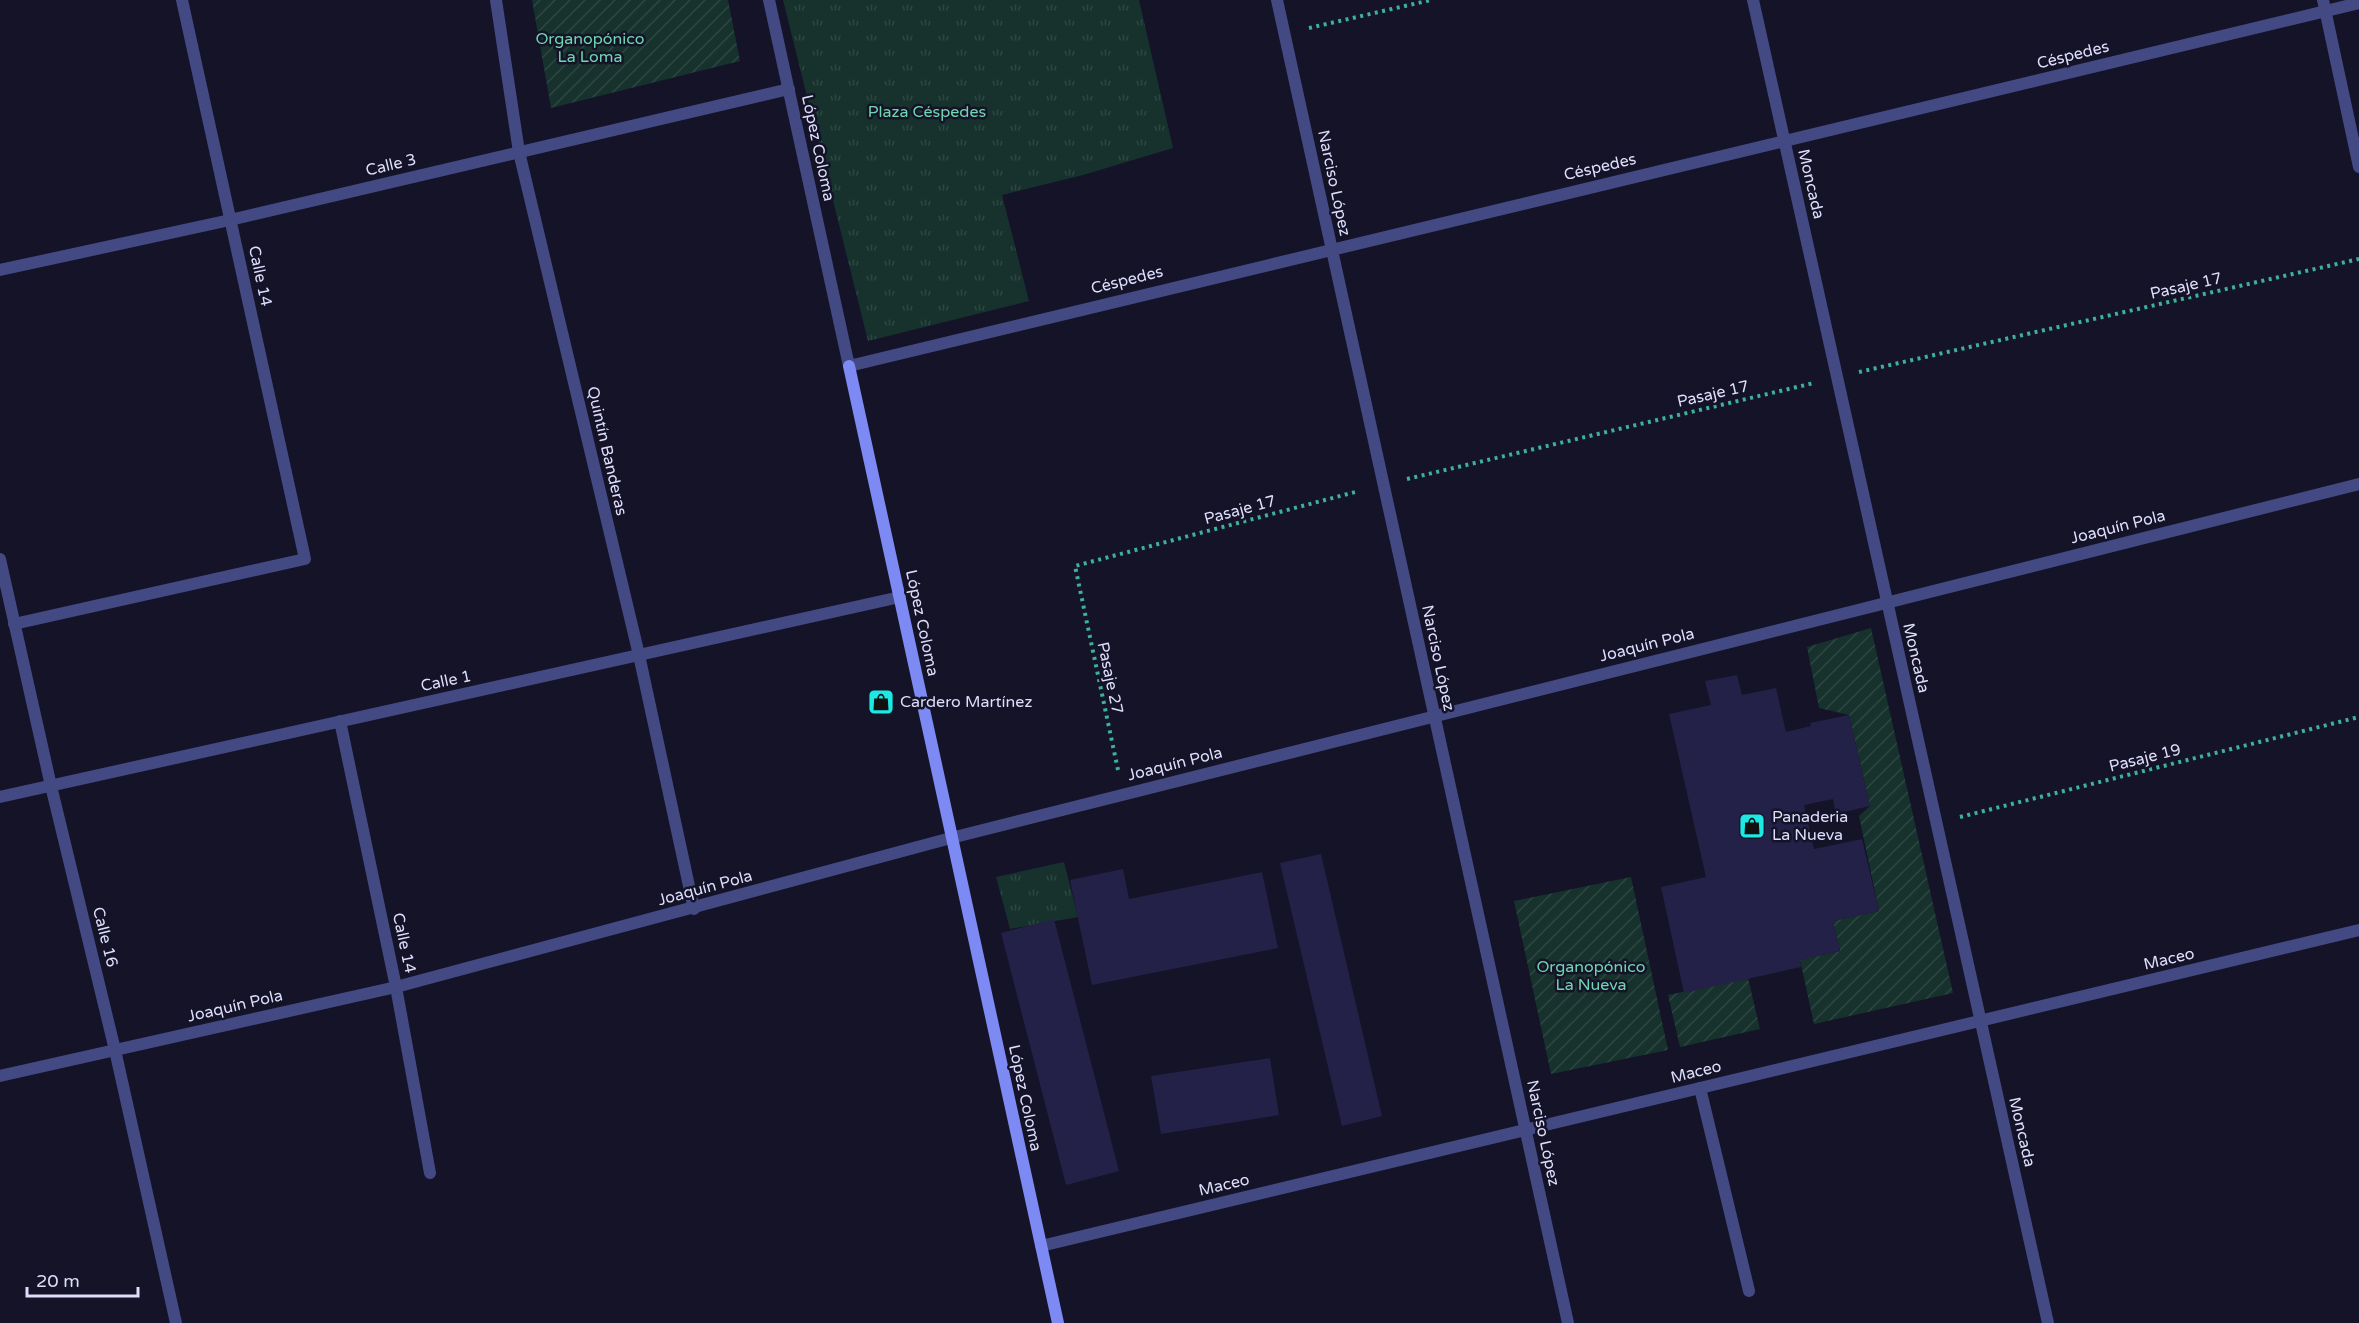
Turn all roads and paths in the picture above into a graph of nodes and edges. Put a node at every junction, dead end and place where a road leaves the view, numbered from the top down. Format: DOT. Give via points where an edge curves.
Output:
graph roads {
  1 [pos="182,0"];
  2 [pos="496,0"];
  3 [pos="769,0"];
  4 [pos="1277,0"];
  5 [pos="1431,0"];
  6 [pos="1753,0"];
  7 [pos="2359,3"];
  8 [pos="2324,6"];
  9 [pos="1284,34"];
  10 [pos="789,89"];
  11 [pos="1785,141"];
  12 [pos="519,152"];
  13 [pos="2359,167"];
  14 [pos="230,220"];
  15 [pos="1331,247"];
  16 [pos="2359,259"];
  17 [pos="0,270"];
  18 [pos="849,366"];
  19 [pos="1837,377"];
  20 [pos="1383,484"];
  21 [pos="2359,484"];
  22 [pos="0,559"];
  23 [pos="1075,566"];
  24 [pos="900,597"];
  25 [pos="1887,602"];
  26 [pos="15,624"];
  27 [pos="639,655"];
  28 [pos="1434,716"];
  29 [pos="2359,717"];
  30 [pos="340,721"];
  31 [pos="51,786"];
  32 [pos="1123,794"];
  33 [pos="0,797"];
  34 [pos="1936,823"];
  35 [pos="951,838"];
  36 [pos="694,909"];
  37 [pos="2359,930"];
  38 [pos="396,987"];
  39 [pos="1981,1021"];
  40 [pos="115,1050"];
  41 [pos="0,1076"];
  42 [pos="1700,1088"];
  43 [pos="1526,1130"];
  44 [pos="430,1173"];
  45 [pos="1041,1246"];
  46 [pos="1749,1291"];
  47 [pos="176,1323"];
  48 [pos="1058,1323"];
  49 [pos="1568,1323"];
  50 [pos="2048,1323"];
  1 -- 14 [label="street, Calle 14"];
  2 -- 12 [label="street, Quintín Banderas"];
  3 -- 10 [label="street, López Coloma"];
  4 -- 9 [label="street, Narciso López"];
  5 -- 9 [label="path"];
  6 -- 11 [label="street, Moncada"];
  7 -- 8 [label="street, Céspedes"];
  8 -- 11 [label="street, Céspedes"];
  8 -- 13 [label="street"];
  9 -- 15 [label="street, Narciso López"];
  10 -- 12 [label="street, Calle 3"];
  10 -- 18 [label="street, López Coloma"];
  11 -- 15 [label="street, Céspedes"];
  11 -- 19 [label="street, Moncada"];
  12 -- 14 [label="street, Calle 3"];
  12 -- 27 [label="street, Quintín Banderas"];
  14 -- 17 [label="street, Calle 3"];
  14 -- 26 [label="street, Calle 14" via="305,559"];
  15 -- 18 [label="street, Céspedes"];
  15 -- 20 [label="street, Narciso López"];
  16 -- 19 [label="path, Pasaje 17"];
  18 -- 24 [label="street, López Coloma"];
  19 -- 20 [label="path, Pasaje 17"];
  19 -- 25 [label="street, Moncada"];
  20 -- 23 [label="path, Pasaje 17"];
  20 -- 28 [label="street, Narciso López"];
  21 -- 25 [label="street, Joaquín Pola"];
  22 -- 26 [label="street, Calle 16"];
  23 -- 32 [label="path, Pasaje 27"];
  24 -- 27 [label="street, Calle 1"];
  24 -- 35 [label="street, López Coloma"];
  25 -- 28 [label="street, Joaquín Pola"];
  25 -- 34 [label="street, Moncada"];
  26 -- 31 [label="street, Calle 16"];
  27 -- 30 [label="street, Calle 1"];
  27 -- 36 [label="street, Quintín Banderas"];
  28 -- 32 [label="street, Joaquín Pola"];
  28 -- 43 [label="street, Narciso López"];
  29 -- 34 [label="path, Pasaje 19"];
  30 -- 31 [label="street, Calle 1"];
  30 -- 38 [label="street, Calle 14"];
  31 -- 33 [label="street, Calle 1"];
  31 -- 40 [label="street, Calle 16"];
  32 -- 35 [label="street, Joaquín Pola"];
  34 -- 39 [label="street, Moncada"];
  35 -- 36 [label="street, Joaquín Pola"];
  35 -- 45 [label="street, López Coloma"];
  36 -- 38 [label="street, Joaquín Pola"];
  37 -- 39 [label="street, Maceo"];
  38 -- 40 [label="street, Joaquín Pola"];
  38 -- 44 [label="street, Calle 14"];
  39 -- 42 [label="street, Maceo"];
  39 -- 50 [label="street, Moncada"];
  40 -- 41 [label="street, Joaquín Pola"];
  40 -- 47 [label="street, Calle 16"];
  42 -- 43 [label="street, Maceo"];
  42 -- 46 [label="street"];
  43 -- 45 [label="street, Maceo"];
  43 -- 49 [label="street, Narciso López"];
  45 -- 48 [label="street, López Coloma"];
}
